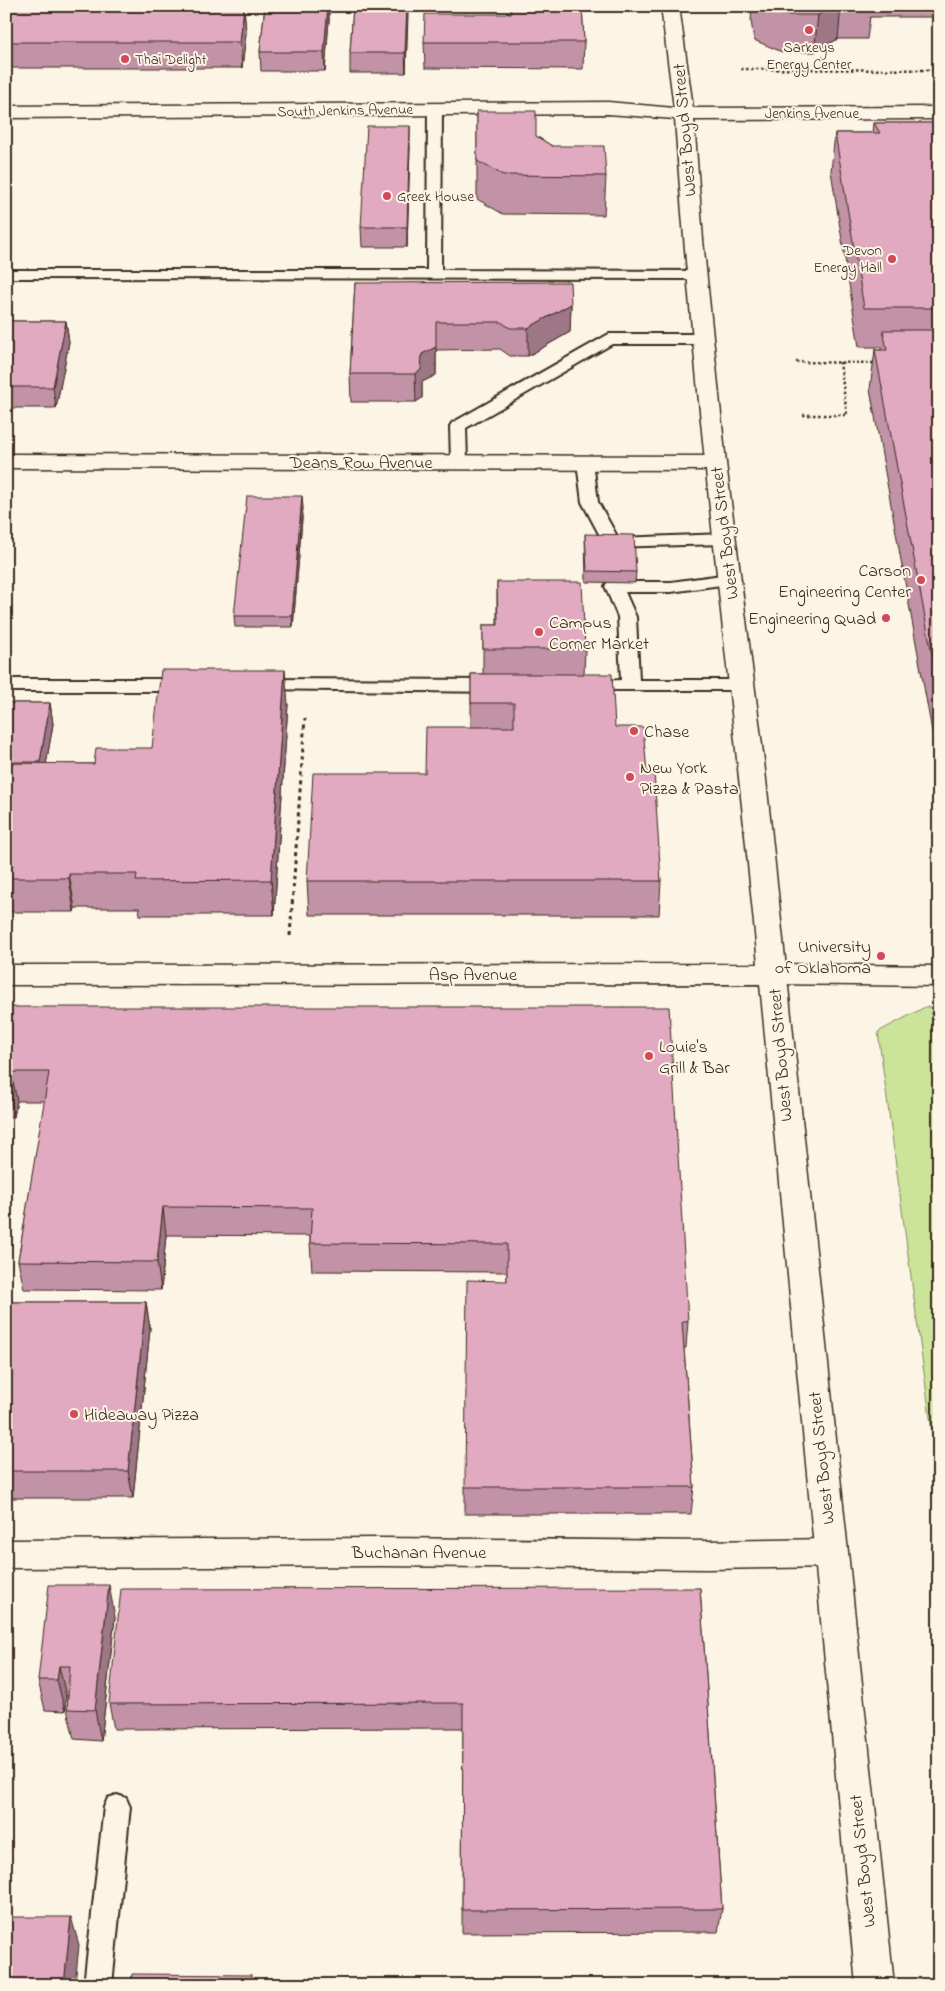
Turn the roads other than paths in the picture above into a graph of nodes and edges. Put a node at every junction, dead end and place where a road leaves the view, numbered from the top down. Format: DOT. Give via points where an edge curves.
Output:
graph roads {
  1 [pos="670,6"];
  2 [pos="435,108"];
  3 [pos="6,112"];
  4 [pos="939,113"];
  5 [pos="684,114"];
  6 [pos="6,274"];
  7 [pos="434,274"];
  8 [pos="697,275"];
  9 [pos="703,339"];
  10 [pos="6,461"];
  11 [pos="459,462"];
  12 [pos="584,462"];
  13 [pos="715,463"];
  14 [pos="725,539"];
  15 [pos="729,579"];
  16 [pos="6,685"];
  17 [pos="201,685"];
  18 [pos="240,685"];
  19 [pos="513,686"];
  20 [pos="571,686"];
  21 [pos="630,686"];
  22 [pos="743,686"];
  23 [pos="772,974"];
  24 [pos="6,975"];
  25 [pos="939,976"];
  26 [pos="831,1553"];
  27 [pos="6,1554"];
  28 [pos="116,1807"];
  29 [pos="98,1985"];
  30 [pos="875,1985"];
  1 -- 5 [label="street, West Boyd Street"];
  2 -- 3 [label="street, South Jenkins Avenue"];
  2 -- 5 [label="street, South Jenkins Avenue" via="608,108"];
  2 -- 7 [label="lane"];
  4 -- 5 [label="street, Jenkins Avenue"];
  5 -- 8 [label="street, West Boyd Street"];
  6 -- 7 [label="lane"];
  7 -- 8 [label="lane"];
  8 -- 9 [label="street, West Boyd Street"];
  9 -- 11 [label="lane" via="609,339 458,426"];
  9 -- 13 [label="street, West Boyd Street"];
  10 -- 11 [label="street, Deans Row Avenue"];
  11 -- 12 [label="street, Deans Row Avenue"];
  12 -- 13 [label="street, Deans Row Avenue"];
  12 -- 14 [label="lane" via="590,502 612,543"];
  13 -- 14 [label="street, West Boyd Street"];
  14 -- 15 [label="street, West Boyd Street"];
  15 -- 21 [label="lane" via="671,586 614,586 627,617"];
  15 -- 22 [label="street, West Boyd Street"];
  16 -- 17 [label="lane"];
  18 -- 19 [label="lane"];
  20 -- 21 [label="lane"];
  21 -- 22 [label="lane"];
  22 -- 23 [label="street, West Boyd Street"];
  23 -- 24 [label="street, Asp Avenue"];
  23 -- 25 [label="street, Asp Avenue"];
  23 -- 26 [label="street, West Boyd Street"];
  26 -- 27 [label="street, Buchanan Avenue"];
  26 -- 30 [label="street, West Boyd Street"];
  28 -- 29 [label="lane"];
}
